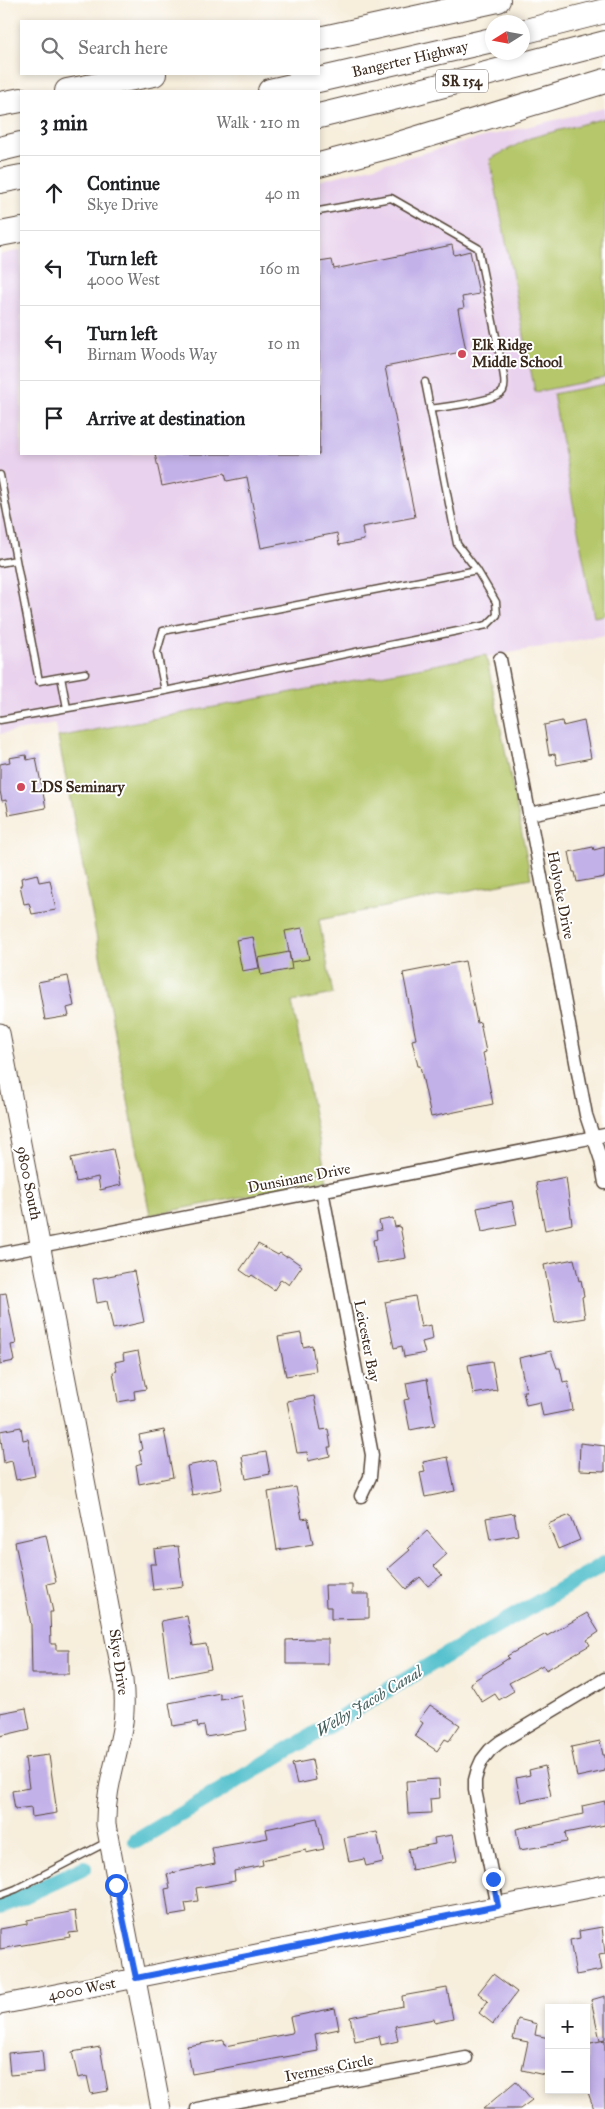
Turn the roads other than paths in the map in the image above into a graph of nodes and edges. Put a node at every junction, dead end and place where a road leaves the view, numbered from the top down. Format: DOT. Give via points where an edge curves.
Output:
graph roads {
  1 [pos="498,0"];
  2 [pos="605,11"];
  3 [pos="530,30"];
  4 [pos="320,39"];
  5 [pos="485,42"];
  6 [pos="605,43"];
  7 [pos="149,75"];
  8 [pos="605,81"];
  9 [pos="72,90"];
  10 [pos="274,90"];
  11 [pos="20,100"];
  12 [pos="0,104"];
  13 [pos="320,116"];
  14 [pos="20,144"];
  15 [pos="0,149"];
  16 [pos="320,165"];
  17 [pos="20,177"];
  18 [pos="0,182"];
  19 [pos="320,211"];
  20 [pos="20,230"];
  21 [pos="0,234"];
  22 [pos="425,382"];
  23 [pos="430,409"];
  24 [pos="0,475"];
  25 [pos="16,560"];
  26 [pos="0,563"];
  27 [pos="477,570"];
  28 [pos="500,659"];
  29 [pos="85,672"];
  30 [pos="61,677"];
  31 [pos="165,691"];
  32 [pos="67,708"];
  33 [pos="0,720"];
  34 [pos="605,799"];
  35 [pos="529,814"];
  36 [pos="0,1033"];
  37 [pos="599,1136"];
  38 [pos="605,1183"];
  39 [pos="322,1190"];
  40 [pos="42,1246"];
  41 [pos="0,1254"];
  42 [pos="361,1496"];
  43 [pos="605,1680"];
  44 [pos="108,1842"];
  45 [pos="605,1886"];
  46 [pos="0,1895"];
  47 [pos="498,1906"];
  48 [pos="136,1978"];
  49 [pos="0,2005"];
  50 [pos="466,2058"];
  51 [pos="160,2109"];
  52 [pos="197,2109"];
  1 -- 4 [label="highway"];
  2 -- 3 [label="highway"];
  5 -- 10 [label="highway, Bangerter Highway / SR 154"];
  6 -- 13 [label="highway, SR 154"];
  7 -- 9 [label="highway"];
  8 -- 16 [label="highway"];
  11 -- 12 [label="highway"];
  14 -- 15 [label="highway"];
  17 -- 18 [label="highway"];
  19 -- 23 [label="lane" via="391,198 478,248 505,382 503,390 488,398"];
  20 -- 21 [label="highway"];
  22 -- 23 [label="lane"];
  23 -- 27 [label="lane" via="457,544"];
  24 -- 25 [label="lane"];
  25 -- 26 [label="lane"];
  25 -- 30 [label="lane" via="39,682"];
  27 -- 31 [label="lane" via="163,631 157,652"];
  27 -- 31 [label="lane" via="496,602 497,615 487,625"];
  28 -- 35 [label="street, Holyoke Drive"];
  29 -- 30 [label="lane"];
  30 -- 32 [label="lane"];
  31 -- 32 [label="lane"];
  32 -- 33 [label="lane"];
  34 -- 35 [label="street"];
  35 -- 37 [label="street, Holyoke Drive" via="586,1115"];
  36 -- 40 [label="main road, 9800 South"];
  37 -- 38 [label="street, Holyoke Drive"];
  37 -- 39 [label="street, Dunsinane Drive"];
  39 -- 40 [label="street, Dunsinane Drive"];
  39 -- 42 [label="street, Leicester Bay" via="372,1456 370,1477"];
  40 -- 41 [label="street, Dunsinane Drive"];
  40 -- 44 [label="main road, Skye Drive" via="123,1680 122,1732 106,1805"];
  43 -- 47 [label="street" via="500,1742 482,1760 475,1790"];
  44 -- 46 [label="lane" via="16,1890"];
  44 -- 48 [label="main road, Skye Drive"];
  45 -- 47 [label="main road, 4000 West"];
  47 -- 48 [label="main road, 4000 West"];
  48 -- 49 [label="main road, 4000 West"];
  48 -- 51 [label="main road, Skye Drive"];
  50 -- 52 [label="street, Iverness Circle"];
}
